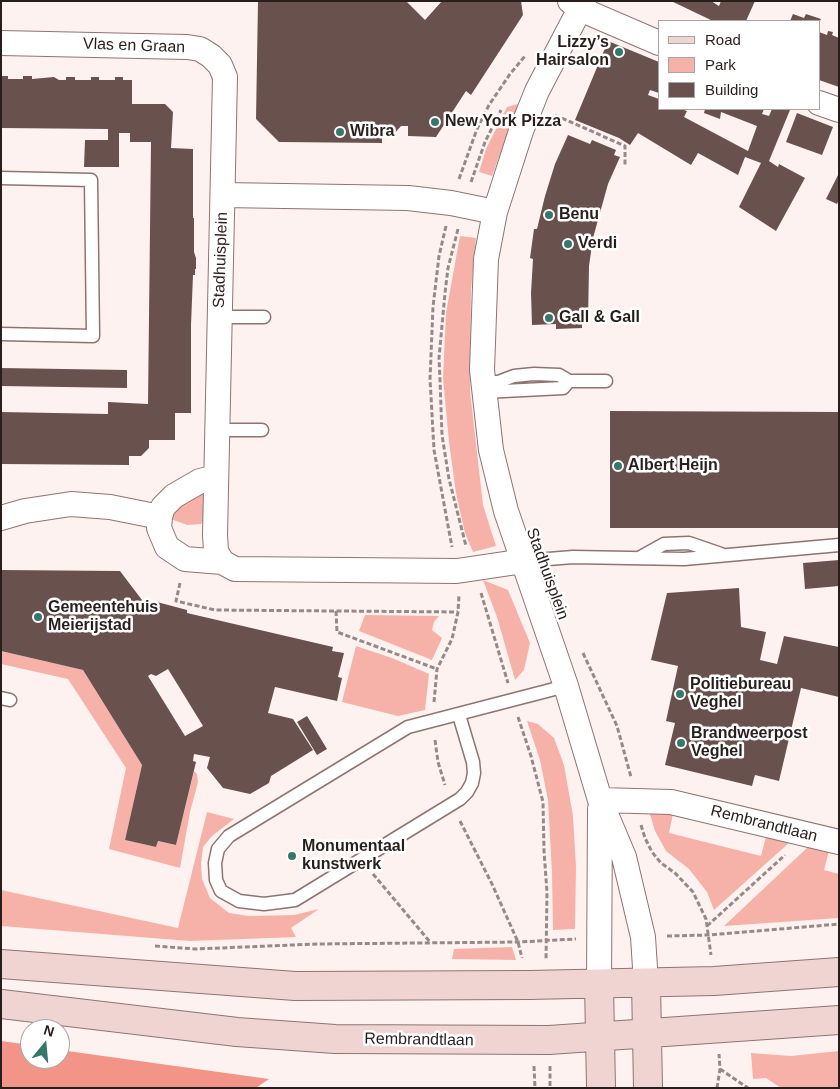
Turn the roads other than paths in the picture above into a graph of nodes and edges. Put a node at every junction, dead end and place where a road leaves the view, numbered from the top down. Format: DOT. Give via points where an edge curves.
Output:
graph roads {
  1 [pos="578,4"];
  2 [pos="1,43"];
  3 [pos="658,43"];
  4 [pos="820,103"];
  5 [pos="839,110"];
  6 [pos="1,178"];
  7 [pos="223,195"];
  8 [pos="495,212"];
  9 [pos="219,317"];
  10 [pos="264,317"];
  11 [pos="1,334"];
  12 [pos="606,382"];
  13 [pos="484,387"];
  14 [pos="217,430"];
  15 [pos="262,430"];
  16 [pos="216,477"];
  17 [pos="160,517"];
  18 [pos="1,518"];
  19 [pos="839,545"];
  20 [pos="524,561"];
  21 [pos="222,562"];
  22 [pos="566,686"];
  23 [pos="459,715"];
  24 [pos="600,800"];
  25 [pos="839,842"];
  26 [pos="1,964"];
  27 [pos="839,972"];
  28 [pos="646,983"];
  29 [pos="599,984"];
  30 [pos="1,1004"];
  31 [pos="839,1020"];
  32 [pos="648,1034"];
  33 [pos="600,1037"];
  34 [pos="601,1088"];
  35 [pos="648,1088"];
  1 -- 3 [label="street"];
  1 -- 8 [label="street, Stadhuisplein" via="531,104"];
  2 -- 7 [label="street, Vlas en Graan" via="187,47 200,49 211,56 225,77"];
  4 -- 5 [label="street"];
  6 -- 11 [label="lane" via="91,180 93,336"];
  7 -- 8 [label="street, Stadhuisplein" via="408,198"];
  7 -- 9 [label="street, Stadhuisplein"];
  8 -- 13 [label="street, Stadhuisplein" via="486,259"];
  9 -- 10 [label="lane"];
  9 -- 14 [label="street, Stadhuisplein"];
  12 -- 13 [label="lane" via="569,382 563,388"];
  13 -- 20 [label="street, Stadhuisplein" via="491,450 506,511"];
  14 -- 15 [label="lane"];
  14 -- 16 [label="street, Stadhuisplein"];
  16 -- 17 [label="street" via="200,481 174,496 163,507"];
  16 -- 21 [label="street, Stadhuisplein" via="216,551"];
  17 -- 18 [label="street" via="110,506 71,504"];
  17 -- 21 [label="street, Stadhuisplein" via="159,528 167,547 185,559"];
  19 -- 20 [label="lane" via="684,559 573,557"];
  20 -- 21 [label="street, Stadhuisplein" via="465,570 235,569"];
  20 -- 22 [label="street, Stadhuisplein"];
  22 -- 23 [label="lane"];
  22 -- 24 [label="street, Stadhuisplein"];
  23 -- 23 [label="lane" via="408,728 229,836 218,849 215,863 216,880 221,891 239,900 264,904 295,900 452,804 467,792 474,773"];
  24 -- 25 [label="street, Rembrandtlaan" via="671,802"];
  24 -- 28 [label="street, Stadhuisplein" via="624,857 643,938"];
  24 -- 29 [label="street, Stadhuisplein"];
  26 -- 29 [label="main road" via="295,986"];
  27 -- 28 [label="main road"];
  28 -- 29 [label="main road"];
  28 -- 32 [label="main road"];
  29 -- 33 [label="main road"];
  30 -- 33 [label="main road, Rembrandtlaan" via="237,1032 335,1039"];
  31 -- 32 [label="main road, Rembrandtlaan"];
  32 -- 33 [label="main road, Rembrandtlaan"];
  32 -- 35 [label="main road"];
  33 -- 34 [label="main road"];
}
